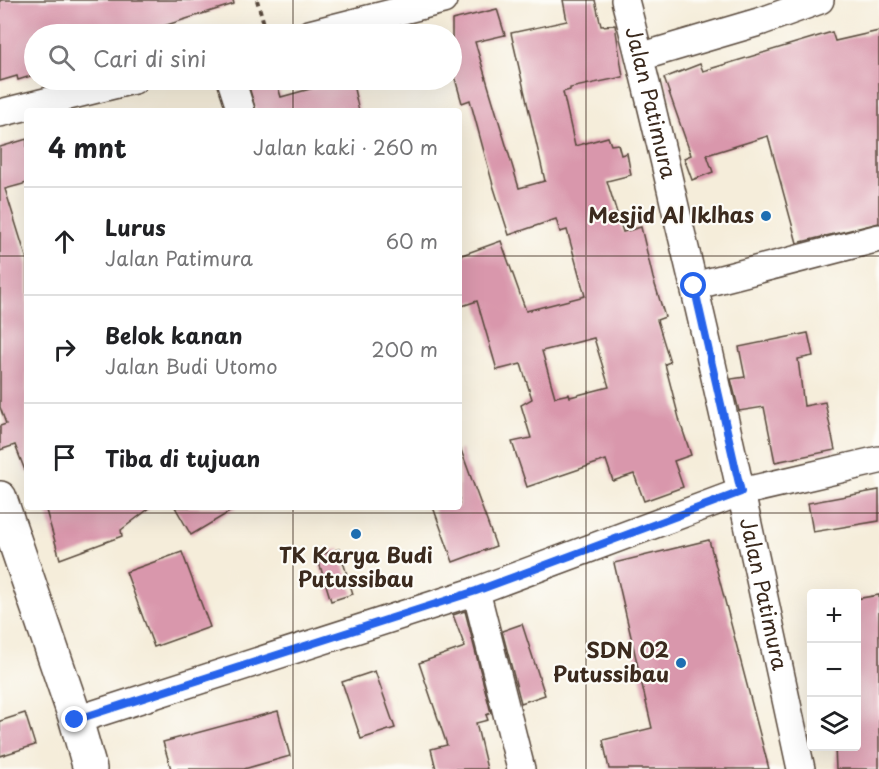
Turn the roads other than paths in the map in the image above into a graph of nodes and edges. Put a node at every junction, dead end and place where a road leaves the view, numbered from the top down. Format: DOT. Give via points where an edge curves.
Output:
graph roads {
  1 [pos="443,0"];
  2 [pos="625,0"];
  3 [pos="820,0"];
  4 [pos="348,24"];
  5 [pos="640,57"];
  6 [pos="93,90"];
  7 [pos="234,90"];
  8 [pos="240,108"];
  9 [pos="0,113"];
  10 [pos="879,238"];
  11 [pos="694,286"];
  12 [pos="879,460"];
  13 [pos="741,492"];
  14 [pos="0,498"];
  15 [pos="476,591"];
  16 [pos="75,720"];
  17 [pos="90,769"];
  18 [pos="521,769"];
  19 [pos="801,769"];
  1 -- 4 [label="street"];
  2 -- 5 [label="street, Jalan Patimura"];
  3 -- 5 [label="street"];
  5 -- 11 [label="street, Jalan Patimura"];
  6 -- 9 [label="street"];
  7 -- 8 [label="street"];
  10 -- 11 [label="street"];
  11 -- 13 [label="street, Jalan Patimura"];
  12 -- 13 [label="street"];
  13 -- 15 [label="street"];
  13 -- 19 [label="street, Jalan Patimura"];
  14 -- 16 [label="highway"];
  15 -- 16 [label="street"];
  15 -- 18 [label="street"];
  16 -- 17 [label="highway"];
}
